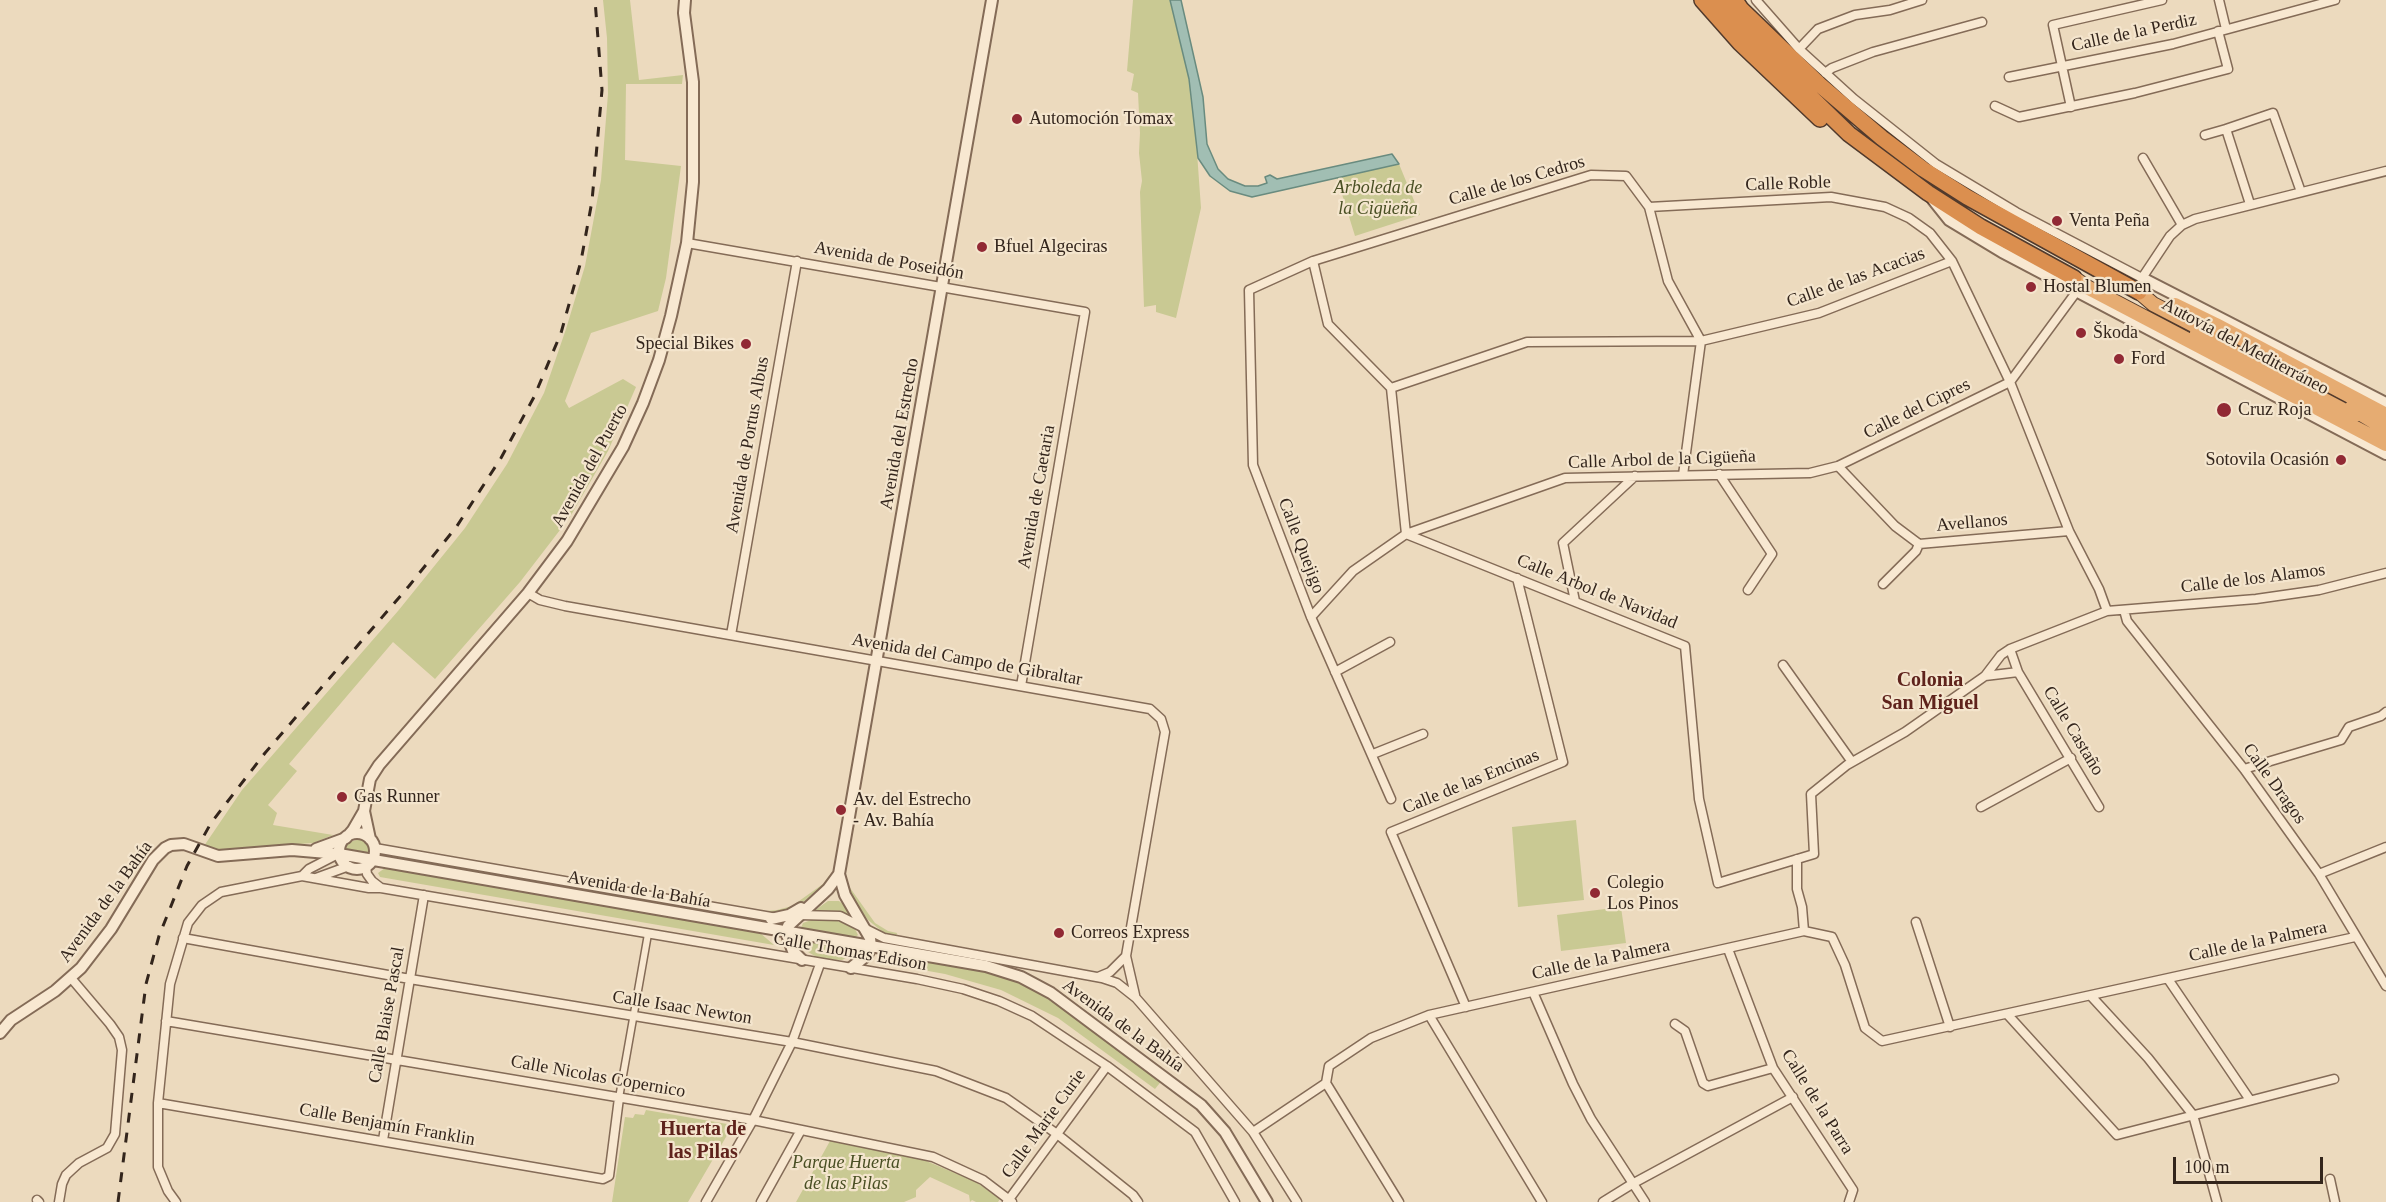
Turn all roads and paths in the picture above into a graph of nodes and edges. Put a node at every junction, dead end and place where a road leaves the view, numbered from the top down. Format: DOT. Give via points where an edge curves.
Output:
graph roads {
  1 [pos="685,0"];
  2 [pos="992,0"];
  3 [pos="1702,0"];
  4 [pos="1719,0"];
  5 [pos="1735,0"];
  6 [pos="1756,0"];
  7 [pos="1922,0"];
  8 [pos="2162,0"];
  9 [pos="2219,0"];
  10 [pos="2335,0"];
  11 [pos="1982,22"];
  12 [pos="2222,30"];
  13 [pos="1799,48"];
  14 [pos="2062,66"];
  15 [pos="1825,73"];
  16 [pos="2009,77"];
  17 [pos="1995,106"];
  18 [pos="2071,107"];
  19 [pos="2226,129"];
  20 [pos="1849,134"];
  21 [pos="2205,135"];
  22 [pos="2143,158"];
  23 [pos="2386,171"];
  24 [pos="2301,192"];
  25 [pos="2250,204"];
  26 [pos="1649,207"];
  27 [pos="2182,225"];
  28 [pos="687,243"];
  29 [pos="797,261"];
  30 [pos="1313,261"];
  31 [pos="1952,261"];
  32 [pos="2075,285"];
  33 [pos="2140,285"];
  34 [pos="943,288"];
  35 [pos="1249,290"];
  36 [pos="1085,312"];
  37 [pos="1701,341"];
  38 [pos="2010,382"];
  39 [pos="1391,388"];
  40 [pos="2386,403"];
  41 [pos="2358,414"];
  42 [pos="2386,415"];
  43 [pos="2386,429"];
  44 [pos="2386,444"];
  45 [pos="2386,454"];
  46 [pos="1838,466"];
  47 [pos="1683,474"];
  48 [pos="1719,474"];
  49 [pos="1635,476"];
  50 [pos="2069,531"];
  51 [pos="1406,534"];
  52 [pos="1919,544"];
  53 [pos="2386,575"];
  54 [pos="1517,578"];
  55 [pos="1883,584"];
  56 [pos="1748,590"];
  57 [pos="528,593"];
  58 [pos="1575,601"];
  59 [pos="2124,609"];
  60 [pos="2107,611"];
  61 [pos="1311,617"];
  62 [pos="731,635"];
  63 [pos="1390,642"];
  64 [pos="2010,649"];
  65 [pos="876,661"];
  66 [pos="1783,665"];
  67 [pos="1335,672"];
  68 [pos="2018,672"];
  69 [pos="1985,676"];
  70 [pos="1021,686"];
  71 [pos="2386,712"];
  72 [pos="1423,734"];
  73 [pos="1373,754"];
  74 [pos="2071,758"];
  75 [pos="1852,762"];
  76 [pos="2244,770"];
  77 [pos="1391,799"];
  78 [pos="1981,807"];
  79 [pos="2098,807"];
  80 [pos="364,811"];
  81 [pos="346,838"];
  82 [pos="373,844"];
  83 [pos="2386,847"];
  84 [pos="310,850"];
  85 [pos="339,854"];
  86 [pos="1797,859"];
  87 [pos="370,863"];
  88 [pos="350,866"];
  89 [pos="839,874"];
  90 [pos="2319,874"];
  91 [pos="302,876"];
  92 [pos="316,878"];
  93 [pos="381,888"];
  94 [pos="424,895"];
  95 [pos="821,895"];
  96 [pos="800,915"];
  97 [pos="771,919"];
  98 [pos="1916,922"];
  99 [pos="866,930"];
  100 [pos="1804,931"];
  101 [pos="786,932"];
  102 [pos="648,934"];
  103 [pos="2355,937"];
  104 [pos="183,938"];
  105 [pos="871,947"];
  106 [pos="1728,949"];
  107 [pos="1126,956"];
  108 [pos="802,960"];
  109 [pos="820,964"];
  110 [pos="851,968"];
  111 [pos="1098,977"];
  112 [pos="71,978"];
  113 [pos="410,979"];
  114 [pos="2168,979"];
  115 [pos="2386,986"];
  116 [pos="1533,992"];
  117 [pos="2091,996"];
  118 [pos="1136,998"];
  119 [pos="1466,1007"];
  120 [pos="2008,1015"];
  121 [pos="1429,1016"];
  122 [pos="633,1017"];
  123 [pos="166,1021"];
  124 [pos="1675,1024"];
  125 [pos="1950,1028"];
  126 [pos="0,1033"];
  127 [pos="792,1042"];
  128 [pos="396,1059"];
  129 [pos="1107,1066"];
  130 [pos="1773,1068"];
  131 [pos="2334,1079"];
  132 [pos="1326,1083"];
  133 [pos="1793,1097"];
  134 [pos="619,1098"];
  135 [pos="2250,1101"];
  136 [pos="158,1103"];
  137 [pos="2193,1115"];
  138 [pos="753,1120"];
  139 [pos="801,1130"];
  140 [pos="1253,1132"];
  141 [pos="1057,1134"];
  142 [pos="383,1140"];
  143 [pos="2330,1179"];
  144 [pos="1632,1184"];
  145 [pos="1009,1201"];
  146 [pos="59,1202"];
  147 [pos="176,1202"];
  148 [pos="706,1202"];
  149 [pos="761,1202"];
  150 [pos="1138,1202"];
  151 [pos="1234,1202"];
  152 [pos="1267,1202"];
  153 [pos="1297,1202"];
  154 [pos="1399,1202"];
  155 [pos="1542,1202"];
  156 [pos="1603,1202"];
  157 [pos="1645,1202"];
  158 [pos="1849,1202"];
  159 [pos="2217,1202"];
  160 [pos="2335,1202"];
  1 -- 28 [label="street, Avenida del Puerto" via="693,82 693,182"];
  2 -- 34 [label="street, Avenida del Estrecho"];
  3 -- 20 [label="highway" via="1794,96 1833,130"];
  4 -- 20 [label="highway, Autovía del Mediterráneo" via="1751,39"];
  5 -- 33 [label="highway, Autovía del Mediterráneo" via="1820,85 1923,169 2038,238"];
  6 -- 13 [label="street"];
  7 -- 13 [label="street" via="1818,28"];
  8 -- 14 [label="street" via="2053,24"];
  9 -- 12 [label="street"];
  10 -- 12 [label="street, Calle de la Perdiz"];
  11 -- 15 [label="street" via="1873,52"];
  12 -- 14 [label="street, Calle de la Perdiz" via="2108,59"];
  12 -- 18 [label="street" via="2228,69"];
  13 -- 15 [label="street"];
  14 -- 16 [label="street, Calle de la Perdiz"];
  14 -- 18 [label="street"];
  15 -- 33 [label="street" via="1888,128 1953,175"];
  17 -- 18 [label="street" via="2019,117"];
  19 -- 21 [label="street"];
  19 -- 24 [label="street" via="2273,113"];
  19 -- 25 [label="street"];
  20 -- 32 [label="highway, Autovía del Mediterráneo" via="1928,193"];
  22 -- 27 [label="street"];
  23 -- 24 [label="street"];
  24 -- 25 [label="street"];
  25 -- 27 [label="street"];
  26 -- 30 [label="street, Calle de los Cedros" via="1626,176 1591,175"];
  26 -- 31 [label="street, Calle Roble" via="1831,197 1885,207 1910,218 1930,233"];
  26 -- 37 [label="street" via="1668,281"];
  27 -- 33 [label="street" via="2158,251"];
  28 -- 29 [label="street, Avenida de Poseidón"];
  28 -- 57 [label="street, Avenida del Puerto" via="659,360 643,403 623,447 567,541"];
  29 -- 34 [label="street, Avenida de Poseidón"];
  29 -- 62 [label="street, Avenida de Portus Albus"];
  30 -- 35 [label="street, Calle de los Cedros"];
  30 -- 39 [label="street" via="1328,324"];
  31 -- 37 [label="street, Calle de las Acacias" via="1819,313"];
  31 -- 38 [label="street, Calle Roble"];
  32 -- 38 [label="street"];
  32 -- 41 [label="highway" via="2091,280 2347,412"];
  32 -- 44 [label="highway, Autovía del Mediterráneo" via="2087,287"];
  32 -- 45 [label="street"];
  33 -- 40 [label="street"];
  33 -- 41 [label="highway" via="2153,304"];
  33 -- 42 [label="highway, Autovía del Mediterráneo" via="2156,297"];
  34 -- 36 [label="street, Avenida de Poseidón"];
  34 -- 65 [label="street, Avenida del Estrecho"];
  35 -- 61 [label="street, Calle Quejigo" via="1252,465"];
  36 -- 70 [label="street, Avenida de Caetaria"];
  37 -- 39 [label="street, Calle de las Acacias" via="1527,342"];
  37 -- 47 [label="street"];
  38 -- 46 [label="street, Calle del Cipres"];
  38 -- 50 [label="street"];
  39 -- 51 [label="street"];
  41 -- 43 [label="highway"];
  46 -- 48 [label="street, Calle Arbol de la Cigüeña" via="1810,473"];
  46 -- 52 [label="street, Avellanos" via="1895,526"];
  47 -- 48 [label="street, Calle Arbol de la Cigüeña"];
  47 -- 49 [label="street, Calle Arbol de la Cigüeña"];
  48 -- 56 [label="street" via="1772,554"];
  49 -- 51 [label="street, Calle Arbol de la Cigüeña" via="1564,478"];
  49 -- 58 [label="street" via="1563,543"];
  50 -- 52 [label="street, Avellanos"];
  50 -- 60 [label="street"];
  51 -- 54 [label="street, Calle Arbol de Navidad"];
  51 -- 61 [label="street, Calle Arbol de la Cigüeña" via="1353,571"];
  52 -- 55 [label="street"];
  53 -- 59 [label="street, Calle de los Alamos" via="2256,599"];
  54 -- 58 [label="street, Calle Arbol de Navidad"];
  54 -- 119 [label="street, Calle de las Encinas" via="1563,762 1391,832"];
  57 -- 62 [label="street, Avenida del Campo de Gibraltar" via="565,606"];
  57 -- 80 [label="street, Avenida del Puerto" via="370,779"];
  58 -- 86 [label="street, Calle Arbol de Navidad" via="1685,646 1699,799 1718,883"];
  59 -- 60 [label="street, Calle de los Alamos"];
  59 -- 76 [label="street, Calle Dragos" via="2127,621"];
  60 -- 64 [label="street, Calle de los Alamos"];
  61 -- 67 [label="street, Calle Quejigo"];
  62 -- 65 [label="street, Avenida del Campo de Gibraltar"];
  63 -- 67 [label="street"];
  64 -- 68 [label="street, Calle Castaño"];
  64 -- 69 [label="street" via="2001,654"];
  65 -- 70 [label="street, Avenida del Campo de Gibraltar"];
  65 -- 89 [label="street, Avenida del Estrecho"];
  66 -- 75 [label="street"];
  67 -- 73 [label="street, Calle Quejigo"];
  68 -- 69 [label="street"];
  68 -- 74 [label="street, Calle Castaño"];
  69 -- 75 [label="street" via="1905,732"];
  70 -- 107 [label="street, Avenida del Campo de Gibraltar" via="1150,709 1164,725"];
  71 -- 76 [label="street" via="2349,727 2341,740"];
  72 -- 73 [label="street"];
  73 -- 77 [label="street, Calle Quejigo"];
  74 -- 78 [label="street"];
  74 -- 79 [label="street, Calle Castaño"];
  75 -- 86 [label="street" via="1811,794 1814,855"];
  76 -- 90 [label="street, Calle Dragos"];
  80 -- 81 [label="street"];
  80 -- 82 [label="street"];
  81 -- 82 [label="street" via="356,834"];
  81 -- 84 [label="street"];
  81 -- 85 [label="street"];
  82 -- 87 [label="street"];
  82 -- 97 [label="street, Avenida de la Bahía"];
  83 -- 90 [label="street"];
  84 -- 85 [label="street, Avenida de la Bahía"];
  84 -- 112 [label="street, Avenida de la Bahía" via="218,856 184,844 165,848 106,936"];
  85 -- 87 [label="street, Avenida de la Bahía"];
  85 -- 88 [label="street" via="341,861"];
  85 -- 91 [label="street"];
  86 -- 100 [label="street"];
  87 -- 88 [label="street" via="357,868"];
  87 -- 93 [label="street" via="367,874"];
  87 -- 101 [label="street, Avenida de la Bahía"];
  88 -- 92 [label="street"];
  89 -- 95 [label="street"];
  89 -- 99 [label="street" via="845,896"];
  90 -- 103 [label="street, Calle Dragos"];
  91 -- 92 [label="street, Calle Thomas Edison"];
  91 -- 104 [label="street" via="221,892 201,905"];
  92 -- 93 [label="street, Calle Thomas Edison"];
  93 -- 94 [label="street, Calle Thomas Edison"];
  94 -- 102 [label="street, Calle Thomas Edison"];
  94 -- 113 [label="street, Calle Blaise Pascal"];
  95 -- 96 [label="street"];
  95 -- 97 [label="street" via="789,915"];
  96 -- 97 [label="street, Avenida de la Bahía"];
  96 -- 99 [label="street, Avenida de la Bahía" via="840,916"];
  96 -- 101 [label="street"];
  98 -- 125 [label="street"];
  99 -- 105 [label="street"];
  99 -- 111 [label="street, Avenida de la Bahía" via="898,940"];
  100 -- 106 [label="street, Calle de la Palmera"];
  100 -- 125 [label="street, Calle de la Palmera" via="1832,938 1866,1028 1882,1041"];
  101 -- 105 [label="street, Avenida de la Bahía"];
  101 -- 108 [label="street" via="793,951"];
  102 -- 108 [label="street, Calle Thomas Edison"];
  102 -- 122 [label="street"];
  103 -- 114 [label="street, Calle de la Palmera"];
  103 -- 115 [label="street, Calle Dragos"];
  104 -- 113 [label="street, Calle Isaac Newton"];
  104 -- 123 [label="street"];
  105 -- 110 [label="street"];
  105 -- 152 [label="street, Avenida de la Bahía" via="986,966 1021,976 1051,993 1207,1110 1225,1132"];
  106 -- 116 [label="street, Calle de la Palmera"];
  106 -- 130 [label="street, Calle de la Parra"];
  107 -- 111 [label="street" via="1110,972"];
  107 -- 118 [label="street, Avenida del Campo de Gibraltar"];
  108 -- 109 [label="street, Calle Thomas Edison"];
  109 -- 110 [label="street, Calle Thomas Edison"];
  109 -- 127 [label="street"];
  110 -- 129 [label="street, Calle Thomas Edison" via="963,989 999,1001 1032,1016"];
  111 -- 118 [label="street, Avenida de la Bahía" via="1117,983"];
  112 -- 126 [label="street, Avenida de la Bahía" via="11,1020"];
  112 -- 146 [label="street" via="119,1037 122,1050 116,1134 107,1148 79,1163 66,1176"];
  113 -- 122 [label="street, Calle Isaac Newton"];
  113 -- 128 [label="street, Calle Blaise Pascal"];
  114 -- 117 [label="street, Calle de la Palmera"];
  114 -- 135 [label="street, Calle de la Palmera"];
  116 -- 119 [label="street, Calle de la Palmera"];
  116 -- 144 [label="street" via="1591,1119"];
  117 -- 120 [label="street, Calle de la Palmera"];
  117 -- 137 [label="street"];
  118 -- 140 [label="street, Avenida de la Bahía"];
  119 -- 121 [label="street, Calle de la Palmera"];
  120 -- 125 [label="street, Calle de la Palmera"];
  120 -- 137 [label="street" via="2117,1135"];
  121 -- 132 [label="street, Calle de la Palmera" via="1363,1043 1329,1066"];
  121 -- 155 [label="street"];
  122 -- 127 [label="street, Calle Isaac Newton"];
  122 -- 134 [label="street"];
  123 -- 128 [label="street, Calle Nicolas Copernico"];
  123 -- 136 [label="street"];
  124 -- 130 [label="street" via="1685,1031 1703,1083 1708,1086"];
  127 -- 138 [label="street"];
  127 -- 141 [label="street, Calle Isaac Newton" via="936,1071 1006,1098"];
  128 -- 134 [label="street, Calle Nicolas Copernico"];
  128 -- 142 [label="street, Calle Blaise Pascal"];
  129 -- 141 [label="street, Calle Marie Curie"];
  129 -- 151 [label="street, Calle Thomas Edison" via="1195,1132"];
  130 -- 133 [label="street, Calle de la Parra"];
  131 -- 135 [label="street"];
  132 -- 140 [label="street, Calle de la Palmera"];
  132 -- 154 [label="street"];
  133 -- 144 [label="street"];
  133 -- 158 [label="street, Calle de la Parra" via="1853,1191"];
  134 -- 138 [label="street, Calle Nicolas Copernico"];
  134 -- 142 [label="street, Calle Benjamín Franklin" via="609,1176 602,1179"];
  135 -- 137 [label="street"];
  136 -- 142 [label="street, Calle Benjamín Franklin"];
  136 -- 147 [label="street" via="159,1167"];
  137 -- 159 [label="street"];
  138 -- 139 [label="street, Calle Nicolas Copernico"];
  138 -- 148 [label="street"];
  139 -- 145 [label="street, Calle Nicolas Copernico" via="933,1157 983,1180"];
  139 -- 149 [label="street"];
  140 -- 153 [label="street"];
  141 -- 145 [label="street, Calle Marie Curie"];
  141 -- 150 [label="street, Calle Isaac Newton"];
  143 -- 160 [label="street"];
  144 -- 156 [label="street"];
  144 -- 157 [label="street"];
}
